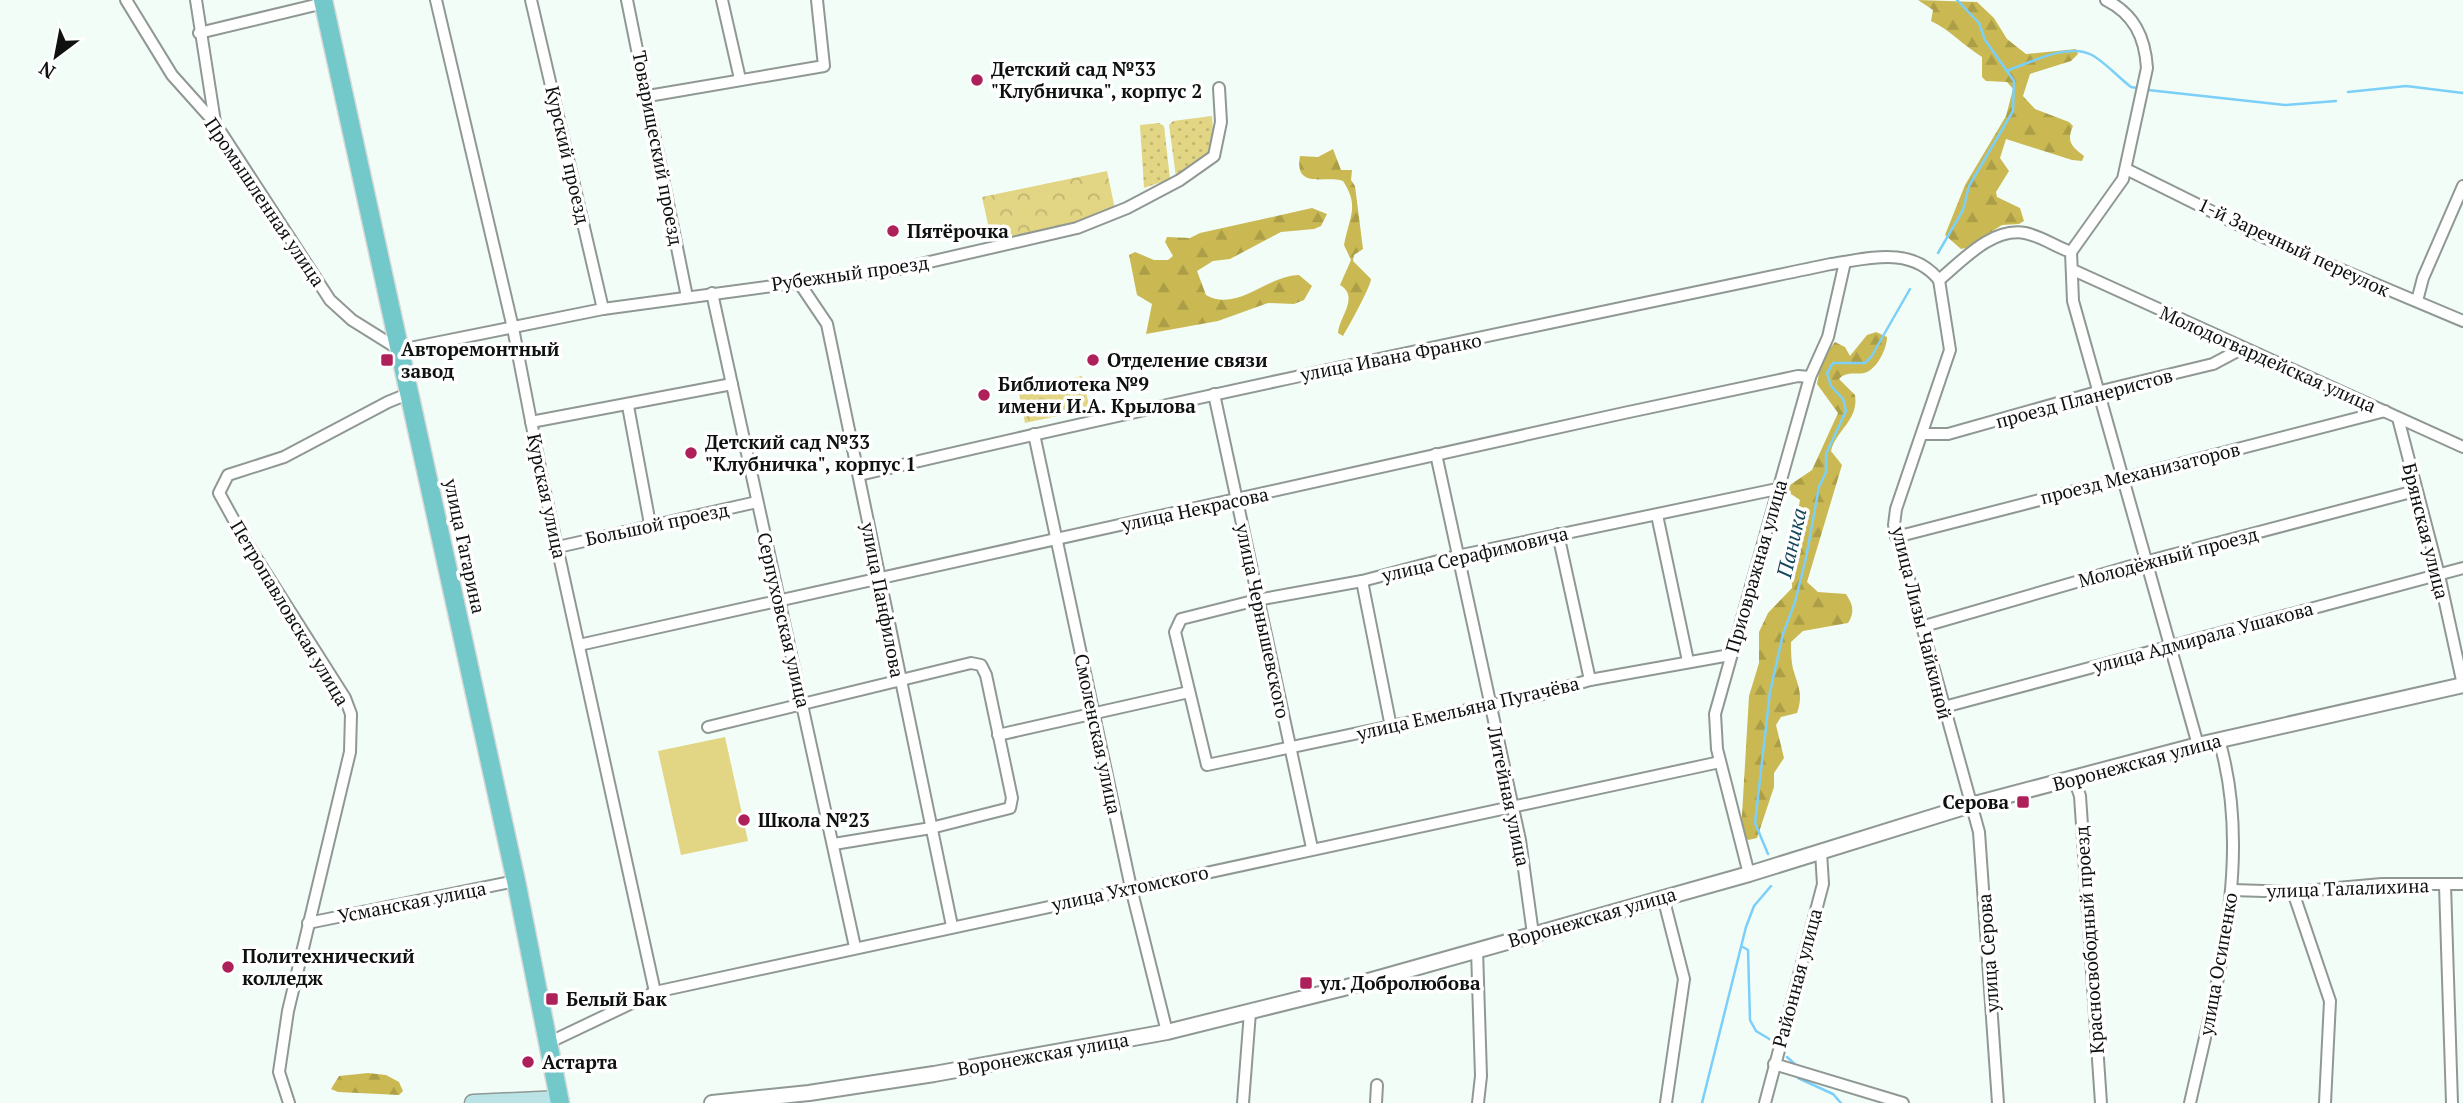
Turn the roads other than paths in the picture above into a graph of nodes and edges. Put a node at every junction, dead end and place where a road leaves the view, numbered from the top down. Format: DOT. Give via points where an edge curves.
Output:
graph roads {
  1 [pos="125,0"];
  2 [pos="196,0"];
  3 [pos="436,0"];
  4 [pos="531,0"];
  5 [pos="627,0"];
  6 [pos="722,0"];
  7 [pos="817,0"];
  8 [pos="2106,0"];
  9 [pos="324,2"];
  10 [pos="199,33"];
  11 [pos="740,79"];
  12 [pos="1219,88"];
  13 [pos="648,96"];
  14 [pos="215,124"];
  15 [pos="2126,169"];
  16 [pos="2463,186"];
  17 [pos="2071,252"];
  18 [pos="1845,262"];
  19 [pos="2073,270"];
  20 [pos="1939,280"];
  21 [pos="798,281"];
  22 [pos="712,293"];
  23 [pos="687,297"];
  24 [pos="2417,301"];
  25 [pos="603,309"];
  26 [pos="2463,321"];
  27 [pos="513,328"];
  28 [pos="2243,348"];
  29 [pos="400,350"];
  30 [pos="1810,377"];
  31 [pos="732,384"];
  32 [pos="2097,392"];
  33 [pos="410,393"];
  34 [pos="1214,394"];
  35 [pos="628,405"];
  36 [pos="2385,411"];
  37 [pos="2398,418"];
  38 [pos="531,422"];
  39 [pos="1923,434"];
  40 [pos="1034,435"];
  41 [pos="2463,447"];
  42 [pos="1436,454"];
  43 [pos="859,475"];
  44 [pos="2122,478"];
  45 [pos="1777,489"];
  46 [pos="2415,491"];
  47 [pos="1237,500"];
  48 [pos="757,502"];
  49 [pos="1657,515"];
  50 [pos="650,524"];
  51 [pos="1558,534"];
  52 [pos="1896,537"];
  53 [pos="1056,538"];
  54 [pos="558,547"];
  55 [pos="1457,556"];
  56 [pos="2145,562"];
  57 [pos="2463,568"];
  58 [pos="2439,575"];
  59 [pos="878,578"];
  60 [pos="1362,582"];
  61 [pos="1257,600"];
  62 [pos="780,601"];
  63 [pos="1921,626"];
  64 [pos="579,645"];
  65 [pos="2168,646"];
  66 [pos="1730,655"];
  67 [pos="1688,661"];
  68 [pos="1590,681"];
  69 [pos="900,682"];
  70 [pos="2463,685"];
  71 [pos="1189,692"];
  72 [pos="803,703"];
  73 [pos="1490,705"];
  74 [pos="1944,707"];
  75 [pos="1094,713"];
  76 [pos="708,727"];
  77 [pos="1391,727"];
  78 [pos="998,735"];
  79 [pos="2219,740"];
  80 [pos="2197,745"];
  81 [pos="1290,747"];
  82 [pos="1720,762"];
  83 [pos="2074,779"];
  84 [pos="1512,805"];
  85 [pos="1970,805"];
  86 [pos="931,828"];
  87 [pos="834,844"];
  88 [pos="1312,848"];
  89 [pos="1821,852"];
  90 [pos="1749,874"];
  91 [pos="516,881"];
  92 [pos="2463,884"];
  93 [pos="2445,885"];
  94 [pos="1131,888"];
  95 [pos="2232,890"];
  96 [pos="2293,892"];
  97 [pos="1663,897"];
  98 [pos="308,923"];
  99 [pos="952,926"];
  100 [pos="1533,934"];
  101 [pos="855,947"];
  102 [pos="1477,950"];
  103 [pos="655,992"];
  104 [pos="1250,1012"];
  105 [pos="1167,1032"];
  106 [pos="550,1042"];
  107 [pos="1773,1064"];
  108 [pos="1377,1085"];
  109 [pos="1878,1099"];
  110 [pos="563,1102"];
  111 [pos="289,1103"];
  112 [pos="473,1103"];
  113 [pos="712,1103"];
  114 [pos="1243,1103"];
  115 [pos="1376,1103"];
  116 [pos="1478,1103"];
  117 [pos="1667,1103"];
  118 [pos="1765,1103"];
  119 [pos="1903,1103"];
  120 [pos="1998,1103"];
  121 [pos="2101,1103"];
  122 [pos="2190,1103"];
  123 [pos="2325,1103"];
  124 [pos="2452,1103"];
  1 -- 14 [label="street, Промышленная улица" via="172,75"];
  2 -- 10 [label="street"];
  3 -- 27 [label="street, Курская улица"];
  4 -- 25 [label="street, Курский проезд"];
  5 -- 13 [label="street, Товарищеский проезд"];
  6 -- 11 [label="street"];
  7 -- 11 [label="street" via="824,65"];
  8 -- 15 [label="street" via="2138,25 2146,54"];
  9 -- 10 [label="street"];
  9 -- 29 [label="main road, улица Гагарина"];
  10 -- 14 [label="street"];
  11 -- 13 [label="street"];
  12 -- 21 [label="street, Рубежный проезд" via="1221,122 1214,156 1114,215 1077,228 899,269"];
  13 -- 23 [label="street, Товарищеский проезд"];
  14 -- 29 [label="street, Промышленная улица" via="330,300"];
  15 -- 17 [label="street"];
  15 -- 24 [label="street, 1-й Заречный переулок" via="2262,236"];
  16 -- 24 [label="street"];
  17 -- 19 [label="street"];
  17 -- 20 [label="street" via="2026,233 2010,232 1979,247"];
  18 -- 20 [label="street, улица Ивана Франко" via="1884,256 1910,259"];
  18 -- 30 [label="street, Приовражная улица" via="1828,337"];
  18 -- 34 [label="street, улица Ивана Франко"];
  19 -- 28 [label="street, Молодогвардейская улица"];
  19 -- 32 [label="street" via="2073,301"];
  20 -- 39 [label="street, улица Лизы Чайкиной" via="1951,350"];
  21 -- 22 [label="street, Рубежный проезд"];
  21 -- 43 [label="street, улица Панфилова" via="827,324"];
  22 -- 23 [label="street, Рубежный проезд"];
  22 -- 31 [label="street, Серпуховская улица"];
  23 -- 25 [label="street, Рубежный проезд"];
  24 -- 26 [label="street, 1-й Заречный переулок"];
  25 -- 27 [label="street, Рубежный проезд"];
  27 -- 29 [label="street, Рубежный проезд"];
  27 -- 38 [label="street, Курская улица"];
  28 -- 32 [label="street, проезд Планеристов" via="2213,364"];
  28 -- 36 [label="street, Молодогвардейская улица"];
  29 -- 33 [label="main road, улица Гагарина"];
  30 -- 42 [label="street, улица Некрасова"];
  30 -- 45 [label="street, Приовражная улица"];
  31 -- 35 [label="street"];
  31 -- 48 [label="street, Серпуховская улица"];
  32 -- 39 [label="street, проезд Планеристов" via="1948,435"];
  32 -- 44 [label="street"];
  33 -- 91 [label="main road, улица Гагарина"];
  33 -- 98 [label="street, Петропавловская улица" via="284,457 228,475 219,494 351,714 350,752"];
  34 -- 40 [label="street, улица Ивана Франко"];
  34 -- 47 [label="street, улица Чернышевского"];
  35 -- 38 [label="street"];
  35 -- 50 [label="street"];
  36 -- 37 [label="street, Молодогвардейская улица"];
  36 -- 44 [label="street, проезд Механизаторов"];
  37 -- 41 [label="street, Молодогвардейская улица"];
  37 -- 46 [label="street, Брянская улица"];
  38 -- 54 [label="street, Курская улица"];
  39 -- 52 [label="street, улица Лизы Чайкиной" via="1896,509"];
  40 -- 43 [label="street, улица Ивана Франко"];
  40 -- 53 [label="street, Смоленская улица"];
  42 -- 47 [label="street, улица Некрасова"];
  42 -- 55 [label="street, Литейная улица"];
  43 -- 59 [label="street, улица Панфилова"];
  44 -- 52 [label="street, проезд Механизаторов"];
  44 -- 56 [label="street"];
  45 -- 49 [label="street, улица Серафимовича"];
  45 -- 66 [label="street, Приовражная улица"];
  46 -- 56 [label="street, Молодёжный проезд"];
  46 -- 58 [label="street, Брянская улица"];
  47 -- 53 [label="street, улица Некрасова"];
  47 -- 61 [label="street, улица Чернышевского"];
  48 -- 50 [label="street, Большой проезд"];
  48 -- 62 [label="street, Серпуховская улица"];
  49 -- 51 [label="street, улица Серафимовича"];
  49 -- 67 [label="street"];
  50 -- 54 [label="street, Большой проезд"];
  51 -- 55 [label="street, улица Серафимовича"];
  51 -- 68 [label="street"];
  52 -- 63 [label="street, улица Лизы Чайкиной"];
  53 -- 59 [label="street, улица Некрасова"];
  53 -- 75 [label="street, Смоленская улица"];
  54 -- 64 [label="street, Курская улица"];
  55 -- 60 [label="street, улица Серафимовича"];
  55 -- 73 [label="street, Литейная улица"];
  56 -- 63 [label="street, Молодёжный проезд"];
  56 -- 65 [label="street"];
  57 -- 58 [label="street, улица Адмирала Ушакова"];
  58 -- 65 [label="street, улица Адмирала Ушакова"];
  58 -- 70 [label="street, Брянская улица"];
  59 -- 62 [label="street, улица Некрасова"];
  59 -- 69 [label="street, улица Панфилова"];
  60 -- 61 [label="street, улица Серафимовича"];
  60 -- 77 [label="street"];
  61 -- 71 [label="street, улица Серафимовича" via="1176,624"];
  61 -- 81 [label="street, улица Чернышевского"];
  62 -- 64 [label="street, улица Некрасова"];
  62 -- 72 [label="street, Серпуховская улица"];
  63 -- 74 [label="street, улица Лизы Чайкиной"];
  64 -- 103 [label="street, Курская улица"];
  65 -- 74 [label="street, улица Адмирала Ушакова"];
  65 -- 80 [label="street"];
  66 -- 67 [label="street, улица Емельяна Пугачёва"];
  66 -- 82 [label="street, Приовражная улица" via="1714,714"];
  67 -- 68 [label="street, улица Емельяна Пугачёва"];
  68 -- 73 [label="street, улица Емельяна Пугачёва"];
  69 -- 72 [label="street"];
  69 -- 78 [label="street" via="971,663 981,665"];
  69 -- 86 [label="street, улица Панфилова"];
  70 -- 79 [label="street, Воронежская улица"];
  71 -- 75 [label="street"];
  71 -- 81 [label="street, улица Емельяна Пугачёва" via="1207,765"];
  72 -- 76 [label="street"];
  72 -- 87 [label="street, Серпуховская улица"];
  73 -- 77 [label="street, улица Емельяна Пугачёва"];
  73 -- 84 [label="street, Литейная улица"];
  74 -- 85 [label="street, улица Лизы Чайкиной"];
  75 -- 78 [label="street"];
  75 -- 94 [label="street, Смоленская улица"];
  77 -- 81 [label="street, улица Емельяна Пугачёва"];
  78 -- 86 [label="street" via="1012,798 1010,808"];
  79 -- 80 [label="street, Воронежская улица"];
  79 -- 95 [label="street, улица Осипенко" via="2231,795"];
  80 -- 83 [label="street, Воронежская улица"];
  81 -- 88 [label="street, улица Чернышевского"];
  82 -- 84 [label="street, улица Ухтомского"];
  82 -- 90 [label="street, Приовражная улица"];
  83 -- 85 [label="street, Воронежская улица"];
  83 -- 121 [label="street, Красносвободный проезд" via="2080,796"];
  84 -- 88 [label="street, улица Ухтомского"];
  84 -- 100 [label="street, Литейная улица"];
  85 -- 89 [label="street, Воронежская улица"];
  85 -- 120 [label="street, улица Серова" via="1979,832"];
  86 -- 87 [label="street"];
  86 -- 99 [label="street, улица Панфилова"];
  87 -- 101 [label="street, Серпуховская улица"];
  88 -- 94 [label="street, улица Ухтомского"];
  89 -- 90 [label="street, Воронежская улица"];
  89 -- 107 [label="street, Районная улица" via="1822,884"];
  90 -- 97 [label="street, Воронежская улица"];
  91 -- 98 [label="street, Усманская улица"];
  91 -- 106 [label="main road, улица Гагарина"];
  92 -- 93 [label="street, улица Талалихина"];
  93 -- 96 [label="street, улица Талалихина" via="2382,884"];
  93 -- 124 [label="street"];
  94 -- 99 [label="street, улица Ухтомского"];
  94 -- 105 [label="street, Смоленская улица"];
  95 -- 96 [label="street, улица Талалихина"];
  95 -- 122 [label="street, улица Осипенко"];
  96 -- 123 [label="street" via="2330,1002"];
  97 -- 100 [label="street, Воронежская улица"];
  97 -- 117 [label="street" via="1684,979"];
  98 -- 111 [label="street, Петропавловская улица" via="279,1072"];
  99 -- 101 [label="street, улица Ухтомского"];
  100 -- 102 [label="street, Воронежская улица"];
  101 -- 103 [label="street, улица Ухтомского"];
  102 -- 104 [label="street, Воронежская улица"];
  102 -- 116 [label="street"];
  103 -- 106 [label="street, улица Ухтомского"];
  104 -- 105 [label="street, Воронежская улица"];
  104 -- 114 [label="street"];
  105 -- 113 [label="street, Воронежская улица" via="934,1074"];
  106 -- 110 [label="main road, улица Гагарина"];
  107 -- 109 [label="street"];
  107 -- 118 [label="street, Районная улица"];
  108 -- 115 [label="street"];
  109 -- 119 [label="street"];
  110 -- 112 [label="main road"];
}
